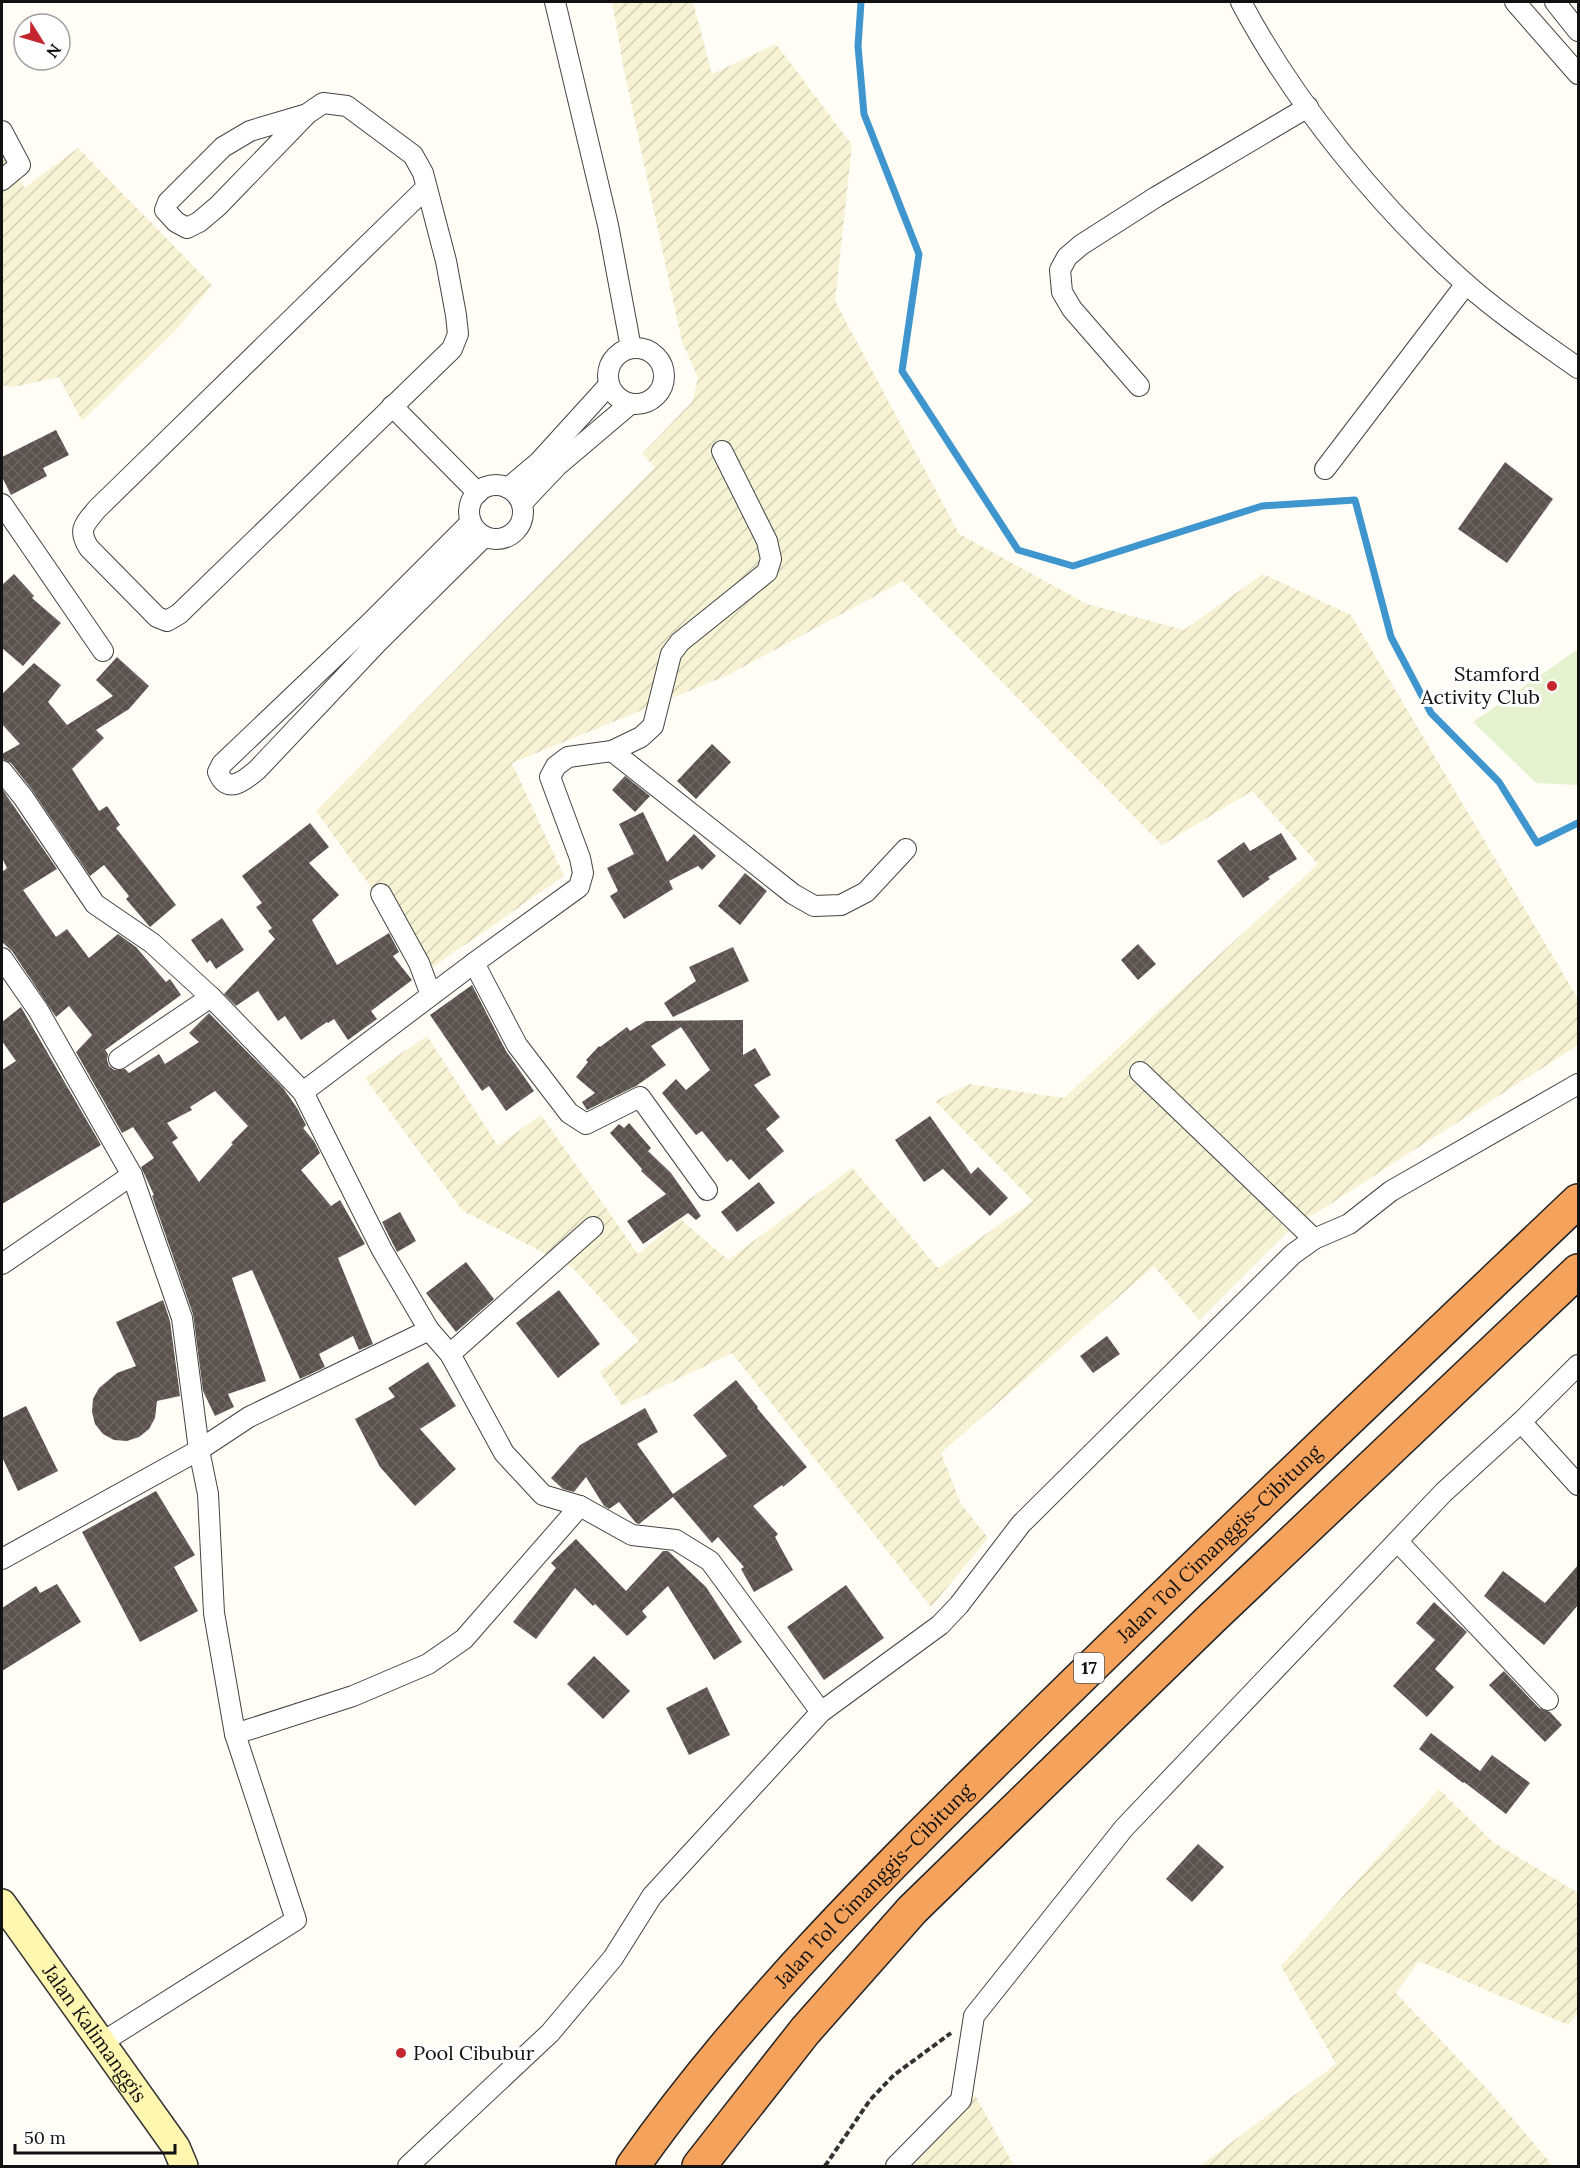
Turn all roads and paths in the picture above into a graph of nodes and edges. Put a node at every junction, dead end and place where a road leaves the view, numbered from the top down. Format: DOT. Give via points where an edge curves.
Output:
graph roads {
  1 [pos="555,2"];
  2 [pos="1240,2"];
  3 [pos="1515,2"];
  4 [pos="1555,2"];
  5 [pos="1578,31"];
  6 [pos="1578,74"];
  7 [pos="1308,107"];
  8 [pos="307,114"];
  9 [pos="2,131"];
  10 [pos="2,180"];
  11 [pos="426,188"];
  12 [pos="1466,284"];
  13 [pos="632,348"];
  14 [pos="1578,368"];
  15 [pos="608,386"];
  16 [pos="1139,386"];
  17 [pos="630,404"];
  18 [pos="392,406"];
  19 [pos="722,451"];
  20 [pos="1325,469"];
  21 [pos="508,488"];
  22 [pos="478,493"];
  23 [pos="522,503"];
  24 [pos="2,504"];
  25 [pos="471,522"];
  26 [pos="484,537"];
  27 [pos="104,651"];
  28 [pos="612,751"];
  29 [pos="2,771"];
  30 [pos="906,849"];
  31 [pos="381,894"];
  32 [pos="2,958"];
  33 [pos="474,963"];
  34 [pos="430,995"];
  35 [pos="211,997"];
  36 [pos="119,1059"];
  37 [pos="1140,1072"];
  38 [pos="1578,1084"];
  39 [pos="303,1092"];
  40 [pos="132,1175"];
  41 [pos="707,1190"];
  42 [pos="1578,1201"];
  43 [pos="593,1227"];
  44 [pos="1314,1239"];
  45 [pos="2,1264"];
  46 [pos="1578,1271"];
  47 [pos="429,1330"];
  48 [pos="450,1354"];
  49 [pos="1578,1365"];
  50 [pos="1521,1422"];
  51 [pos="199,1450"];
  52 [pos="1578,1485"];
  53 [pos="580,1506"];
  54 [pos="1398,1542"];
  55 [pos="2,1559"];
  56 [pos="1548,1700"];
  57 [pos="821,1712"];
  58 [pos="235,1734"];
  59 [pos="2,1903"];
  60 [pos="974,2016"];
  61 [pos="101,2043"];
  62 [pos="184,2166"];
  63 [pos="408,2166"];
  64 [pos="633,2166"];
  65 [pos="699,2166"];
  66 [pos="825,2166"];
  67 [pos="896,2166"];
  1 -- 13 [label="street" via="608,225"];
  2 -- 7 [label="street"];
  3 -- 6 [label="street"];
  4 -- 5 [label="street"];
  7 -- 12 [label="street" via="1381,197"];
  7 -- 16 [label="street" via="1156,197 1067,257 1060,270 1062,292 1072,309"];
  8 -- 8 [label="street" via="250,131 223,147 168,202 165,210 187,228 199,222"];
  8 -- 11 [label="street" via="323,103 346,106 413,155"];
  9 -- 10 [label="street" via="20,165"];
  11 -- 18 [label="street" via="447,261 458,334 452,349"];
  11 -- 18 [label="street" via="98,509 83,526 82,538 157,617 167,621"];
  12 -- 14 [label="street"];
  12 -- 20 [label="street"];
  13 -- 15 [label="street" via="614,357 609,366"];
  13 -- 17 [label="street" via="651,352 663,367 664,377 662,387 649,402"];
  15 -- 17 [label="street" via="620,401"];
  15 -- 21 [label="street" via="539,462"];
  17 -- 23 [label="street" via="564,460"];
  18 -- 22 [label="street"];
  19 -- 28 [label="street" via="767,541 771,559 767,572 680,642 671,654 653,726 641,737"];
  21 -- 22 [label="street" via="498,485"];
  21 -- 23 [label="street"];
  22 -- 25 [label="street" via="469,511"];
  23 -- 26 [label="street" via="521,524 514,532 505,538"];
  24 -- 27 [label="street"];
  25 -- 26 [label="street"];
  25 -- 26 [label="street" via="222,764 220,779 236,785 257,770"];
  28 -- 30 [label="street" via="793,894 814,906 840,904 866,892"];
  28 -- 33 [label="street" via="568,758 556,766 550,777 580,858 583,873 579,887"];
  29 -- 35 [label="street" via="95,904 152,943"];
  31 -- 34 [label="street" via="419,963"];
  32 -- 40 [label="street" via="38,1010"];
  33 -- 34 [label="street"];
  33 -- 41 [label="street" via="517,1046 569,1113 586,1124 640,1097"];
  34 -- 39 [label="street"];
  35 -- 36 [label="street"];
  35 -- 39 [label="street"];
  37 -- 44 [label="street"];
  38 -- 44 [label="street" via="1391,1191 1349,1224"];
  39 -- 47 [label="street" via="382,1250"];
  40 -- 45 [label="street"];
  40 -- 51 [label="street" via="182,1318"];
  42 -- 64 [label="highway, Jalan Tol Cimanggis–Cibitung / 17" via="1179,1580 890,1865 779,1984"];
  43 -- 48 [label="street"];
  44 -- 57 [label="street" via="1293,1254 1021,1524 940,1625"];
  46 -- 65 [label="highway, 17" via="1212,1618 912,1910 805,2031"];
  47 -- 48 [label="street"];
  47 -- 51 [label="street" via="249,1417"];
  48 -- 53 [label="street" via="504,1453 543,1496"];
  49 -- 50 [label="street"];
  50 -- 52 [label="street"];
  50 -- 54 [label="street" via="1444,1492"];
  51 -- 55 [label="street"];
  51 -- 58 [label="street" via="208,1494 214,1613"];
  53 -- 57 [label="street" via="632,1535 676,1540 710,1561"];
  53 -- 58 [label="street" via="464,1639 428,1664 353,1696"];
  54 -- 56 [label="street"];
  54 -- 60 [label="street" via="1124,1828"];
  57 -- 63 [label="street" via="652,1896 613,1958 550,2033"];
  58 -- 61 [label="street" via="296,1920"];
  59 -- 61 [label="main road, Jalan Kalimanggis"];
  60 -- 66 [label="path" via="894,2075 870,2100"];
  60 -- 67 [label="street" via="961,2100"];
  61 -- 62 [label="main road, Jalan Kalimanggis" via="176,2147"];
}
